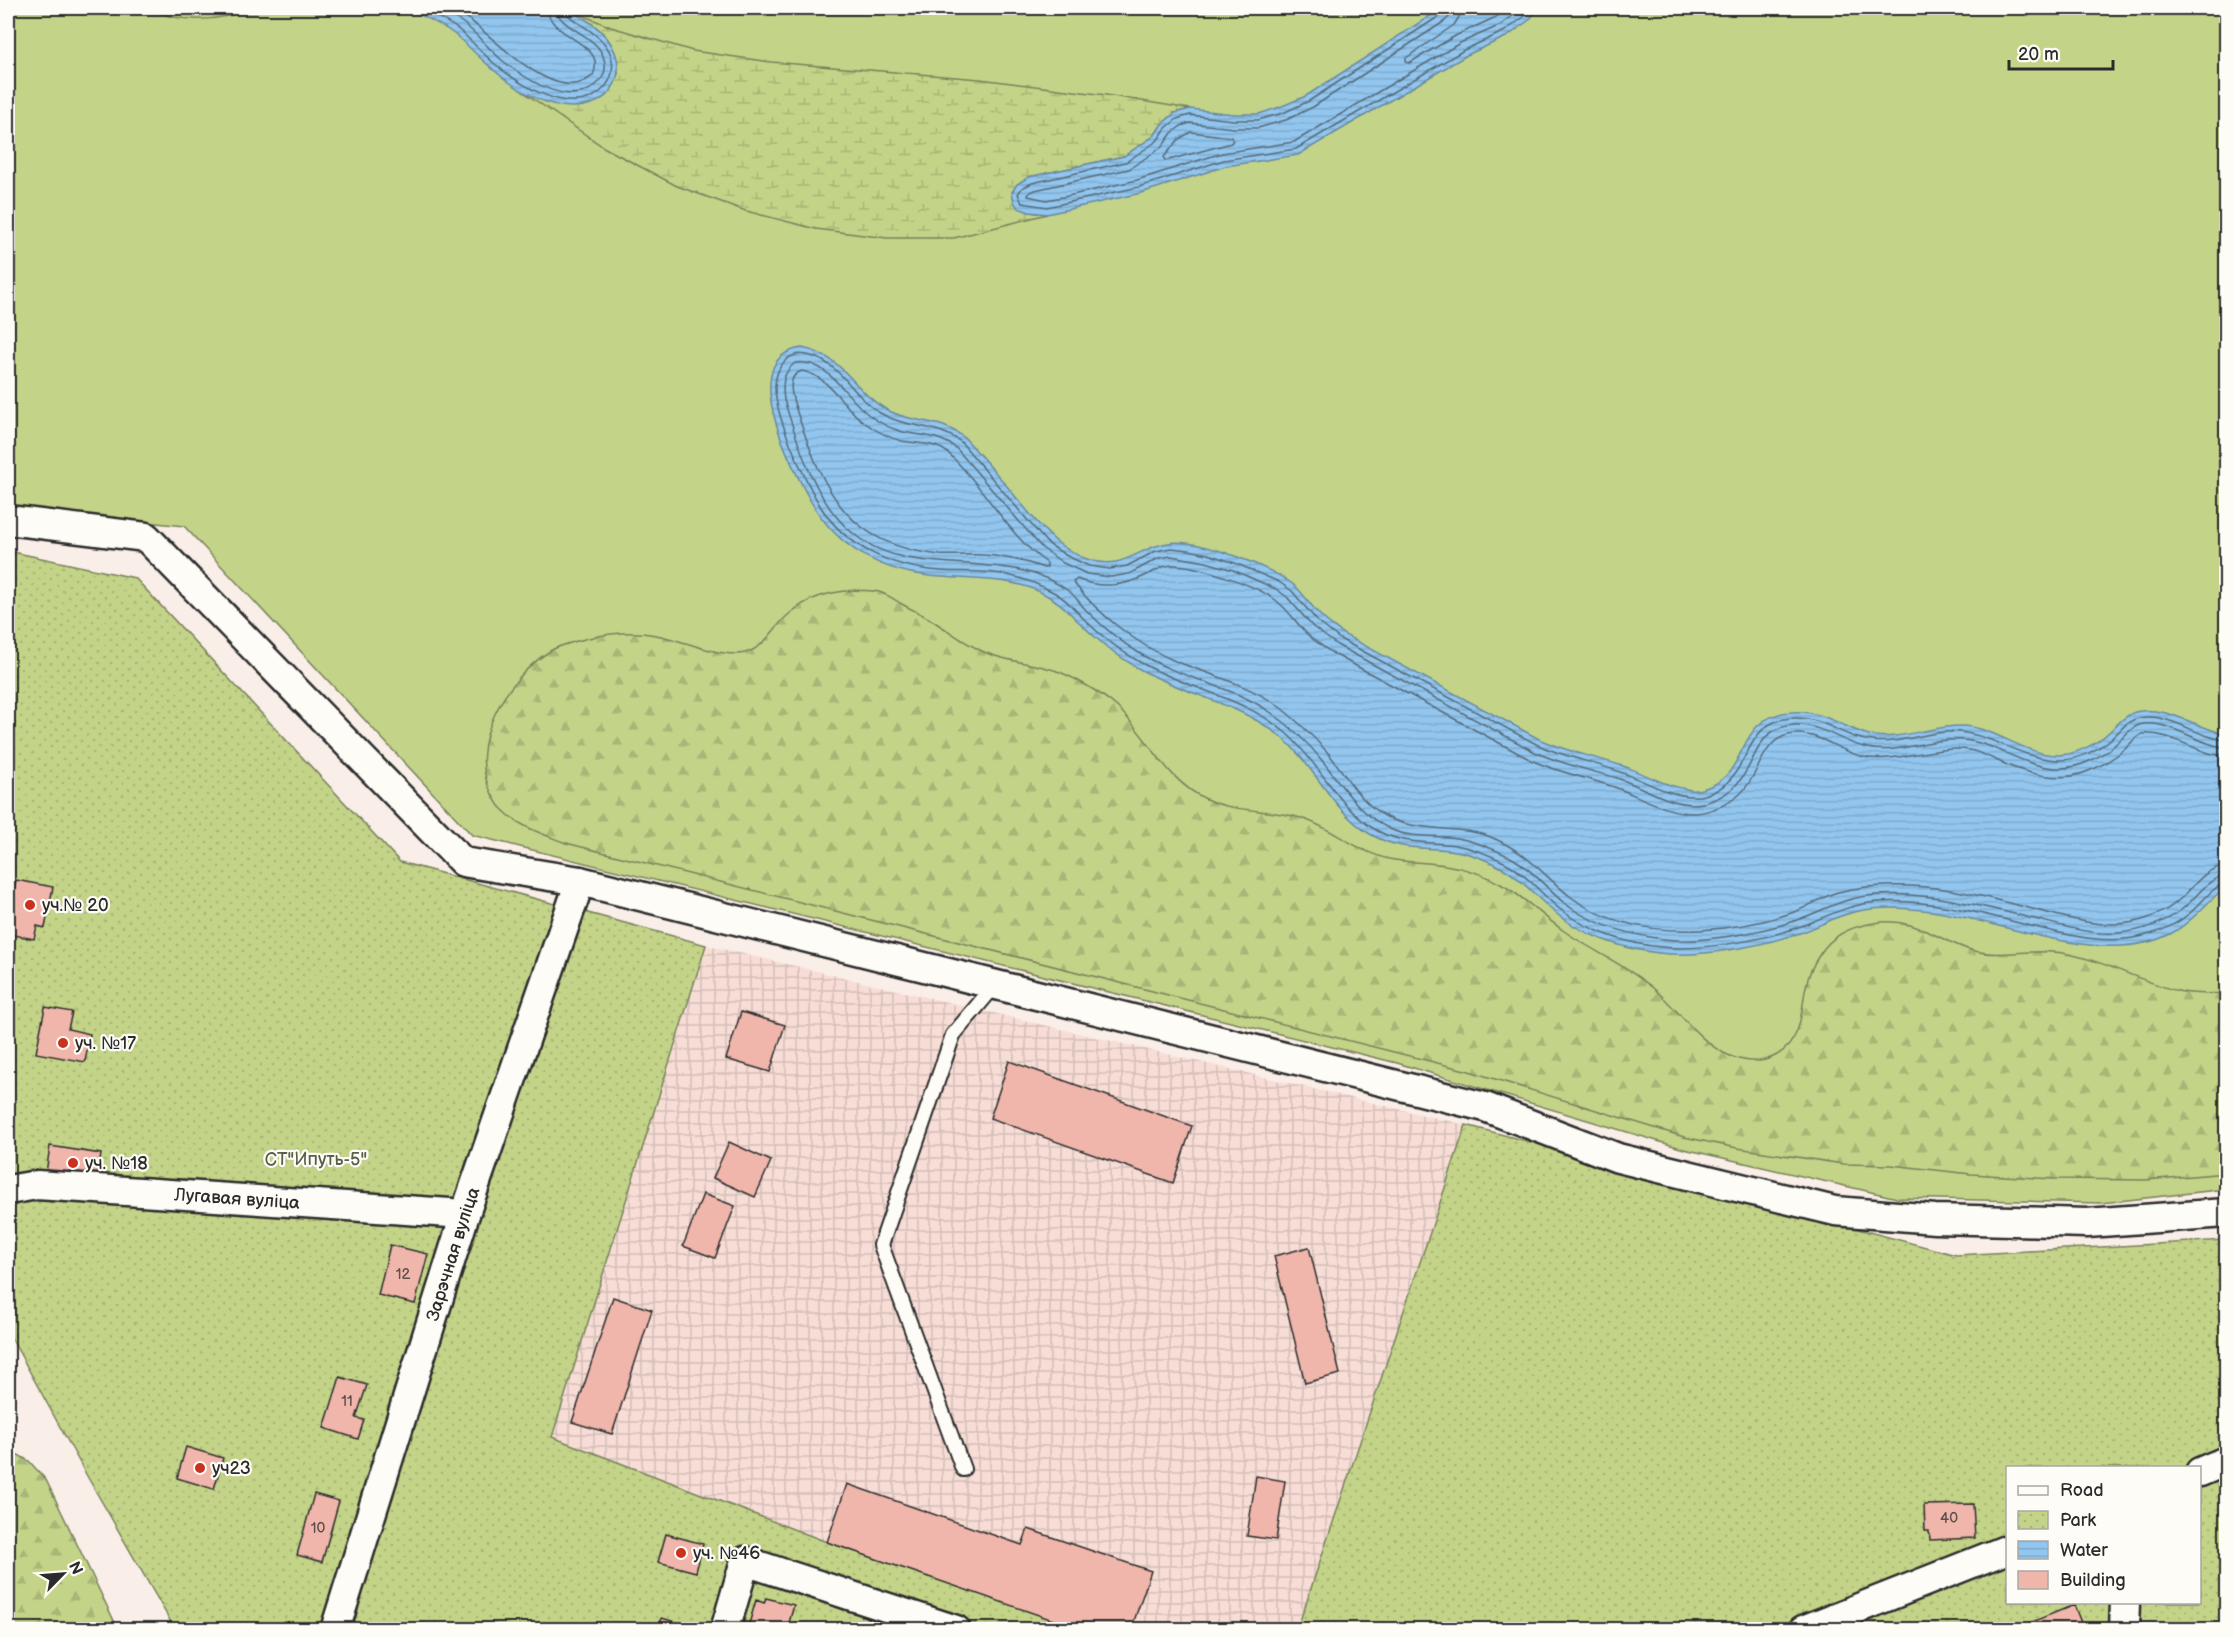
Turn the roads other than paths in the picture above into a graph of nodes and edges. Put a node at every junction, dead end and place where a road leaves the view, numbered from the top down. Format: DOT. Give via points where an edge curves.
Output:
graph roads {
  1 [pos="8,520"];
  2 [pos="580,881"];
  3 [pos="995,985"];
  4 [pos="8,1190"];
  5 [pos="2226,1213"];
  6 [pos="465,1214"];
  7 [pos="2226,1461"];
  8 [pos="963,1469"];
  9 [pos="2201,1471"];
  10 [pos="2006,1549"];
  11 [pos="2125,1604"];
  12 [pos="335,1629"];
  13 [pos="725,1629"];
  14 [pos="956,1629"];
  15 [pos="1803,1629"];
  16 [pos="2124,1629"];
  1 -- 2 [label="street" via="146,537 463,862"];
  2 -- 3 [label="street"];
  2 -- 6 [label="street, Зарэчная вуліца"];
  3 -- 5 [label="street" via="1485,1107 1618,1158 1834,1211 1935,1219 2087,1223"];
  3 -- 8 [label="lane" via="953,1035 880,1245"];
  4 -- 6 [label="street, Лугавая вуліца" via="37,1185"];
  6 -- 12 [label="street, Зарэчная вуліца"];
  7 -- 9 [label="street"];
  10 -- 15 [label="street"];
  11 -- 16 [label="street"];
  13 -- 14 [label="street" via="745,1561"];
}
